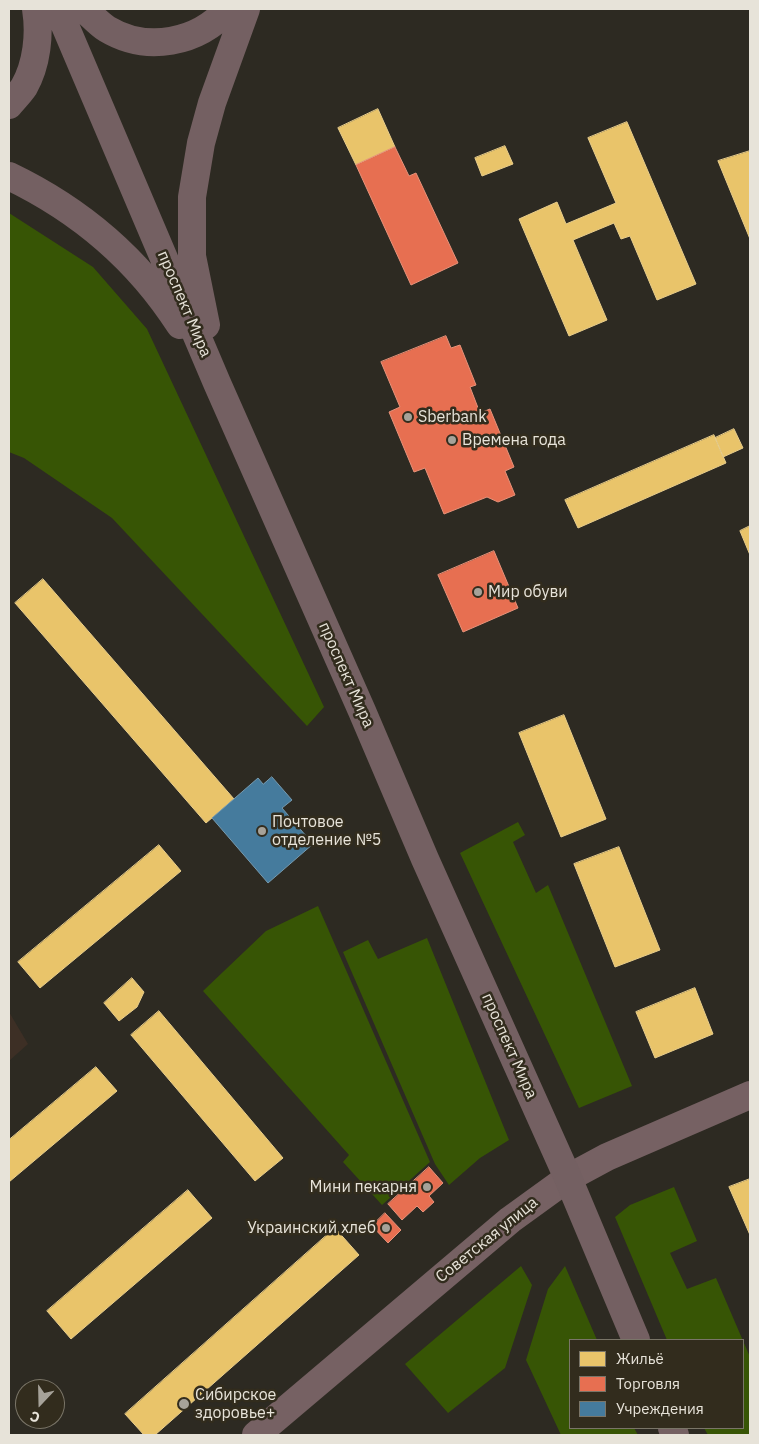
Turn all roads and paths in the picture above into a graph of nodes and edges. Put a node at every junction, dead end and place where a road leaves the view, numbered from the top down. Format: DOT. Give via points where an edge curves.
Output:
graph roads {
  1 [pos="36,9"];
  2 [pos="58,9"];
  3 [pos="84,9"];
  4 [pos="228,9"];
  5 [pos="246,9"];
  6 [pos="9,105"];
  7 [pos="9,176"];
  8 [pos="218,383"];
  9 [pos="750,1095"];
  10 [pos="568,1178"];
  11 [pos="636,1339"];
  12 [pos="256,1435"];
  1 -- 6 [label="main road" via="35,57 24,86"];
  2 -- 8 [label="main road, проспект Мира"];
  3 -- 4 [label="main road" via="106,29 128,39 152,43 176,40 200,31"];
  5 -- 8 [label="main road" via="212,103 192,197 192,256"];
  7 -- 8 [label="main road" via="36,189 82,219 114,245 148,280"];
  8 -- 10 [label="main road, проспект Мира"];
  9 -- 10 [label="main road, Советская улица" via="607,1157"];
  10 -- 11 [label="main road, проспект Мира"];
  10 -- 12 [label="main road, Советская улица" via="510,1220"];
}
